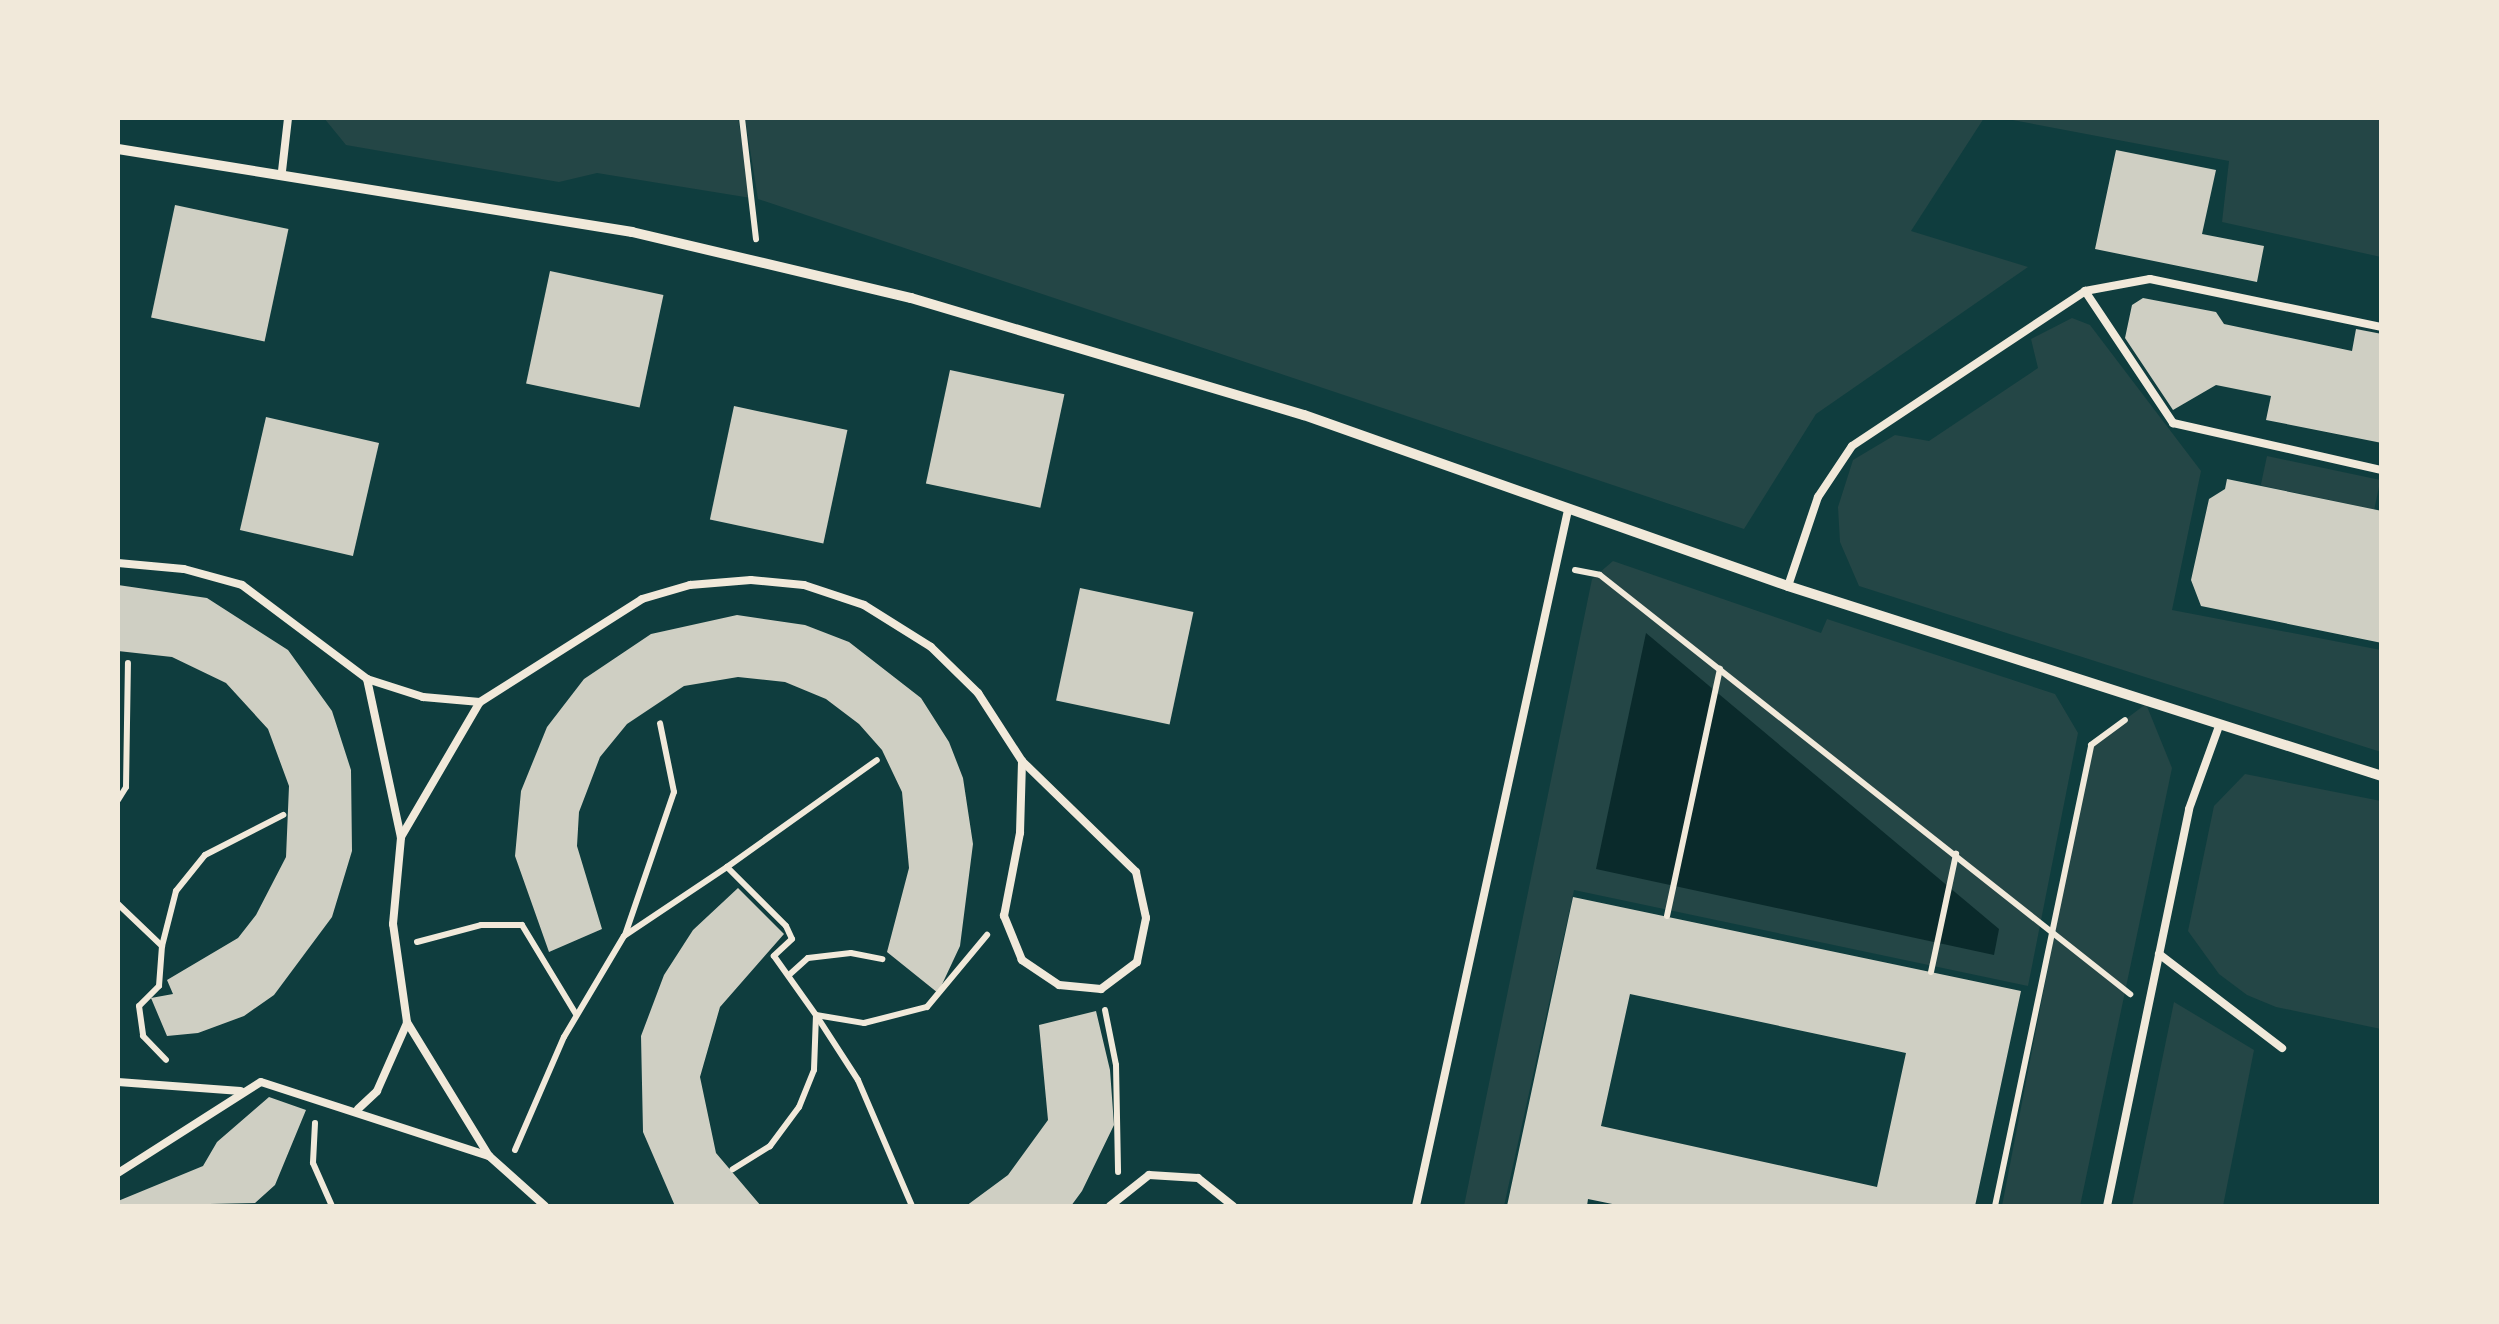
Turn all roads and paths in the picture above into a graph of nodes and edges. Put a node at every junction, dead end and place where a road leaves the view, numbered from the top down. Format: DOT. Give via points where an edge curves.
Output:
graph roads {
  1 [pos="288,118"];
  2 [pos="742,118"];
  3 [pos="118,149"];
  4 [pos="282,171"];
  5 [pos="757,260"];
  6 [pos="2085,291"];
  7 [pos="2382,327"];
  8 [pos="2382,470"];
  9 [pos="1568,510"];
  10 [pos="118,563"];
  11 [pos="1554,567"];
  12 [pos="1788,586"];
  13 [pos="128,663"];
  14 [pos="1720,669"];
  15 [pos="367,678"];
  16 [pos="480,702"];
  17 [pos="2146,704"];
  18 [pos="660,723"];
  19 [pos="2218,726"];
  20 [pos="877,760"];
  21 [pos="1022,760"];
  22 [pos="2382,776"];
  23 [pos="118,800"];
  24 [pos="283,816"];
  25 [pos="401,837"];
  26 [pos="1956,854"];
  27 [pos="727,867"];
  28 [pos="118,904"];
  29 [pos="1004,916"];
  30 [pos="1667,916"];
  31 [pos="2052,930"];
  32 [pos="624,936"];
  33 [pos="162,946"];
  34 [pos="396,948"];
  35 [pos="2159,954"];
  36 [pos="882,959"];
  37 [pos="1931,972"];
  38 [pos="789,975"];
  39 [pos="1101,989"];
  40 [pos="2149,1002"];
  41 [pos="816,1014"];
  42 [pos="576,1016"];
  43 [pos="408,1022"];
  44 [pos="2282,1048"];
  45 [pos="179,1063"];
  46 [pos="118,1082"];
  47 [pos="241,1091"];
  48 [pos="317,1097"];
  49 [pos="358,1109"];
  50 [pos="489,1156"];
  51 [pos="733,1169"];
  52 [pos="507,1170"];
  53 [pos="118,1173"];
  54 [pos="1116,1198"];
  55 [pos="332,1206"];
  56 [pos="545,1206"];
  57 [pos="912,1206"];
  58 [pos="1110,1206"];
  59 [pos="1233,1206"];
  60 [pos="1416,1206"];
  61 [pos="1995,1206"];
  62 [pos="2107,1206"];
  1 -- 4 [label="lane"];
  2 -- 5 [label="path"];
  3 -- 4 [label="street"];
  4 -- 5 [label="street"];
  5 -- 9 [label="street" via="1162,371"];
  6 -- 7 [label="lane" via="2150,280"];
  6 -- 8 [label="lane" via="2173,423"];
  6 -- 12 [label="lane" via="1852,446 1818,497"];
  9 -- 11 [label="lane"];
  9 -- 12 [label="street"];
  10 -- 15 [label="lane" via="184,568 242,585"];
  11 -- 14 [label="path" via="1600,574"];
  11 -- 60 [label="lane"];
  12 -- 17 [label="street"];
  13 -- 23 [label="path" via="126,787"];
  14 -- 26 [label="path"];
  14 -- 30 [label="path"];
  15 -- 16 [label="lane" via="423,697"];
  15 -- 25 [label="lane"];
  16 -- 21 [label="lane" via="642,599 690,585 804,585 864,605 931,647 978,693"];
  16 -- 25 [label="lane"];
  17 -- 19 [label="street"];
  17 -- 31 [label="path" via="2091,745"];
  18 -- 32 [label="path" via="674,792"];
  19 -- 22 [label="street"];
  19 -- 35 [label="lane" via="2189,809"];
  20 -- 27 [label="path"];
  21 -- 29 [label="lane" via="1020,833"];
  21 -- 39 [label="lane" via="1136,872 1146,918 1137,962"];
  24 -- 33 [label="path" via="205,855 176,892"];
  25 -- 34 [label="lane"];
  26 -- 31 [label="path"];
  26 -- 37 [label="path"];
  27 -- 32 [label="path"];
  27 -- 38 [label="path" via="786,926 792,939 774,956"];
  28 -- 33 [label="path"];
  29 -- 39 [label="lane" via="1022,960 1059,984"];
  29 -- 41 [label="path" via="927,1007 864,1024"];
  31 -- 40 [label="path" via="2118,990"];
  31 -- 61 [label="path"];
  32 -- 42 [label="path"];
  33 -- 45 [label="path" via="159,986 139,1006 143,1036 162,1059"];
  34 -- 42 [label="path" via="482,925 522,924"];
  34 -- 43 [label="lane"];
  35 -- 40 [label="lane"];
  35 -- 44 [label="lane"];
  36 -- 38 [label="path" via="851,953 808,958"];
  38 -- 41 [label="path"];
  39 -- 54 [label="path" via="1116,1065"];
  40 -- 62 [label="lane"];
  41 -- 51 [label="path" via="814,1070 799,1107 770,1146"];
  41 -- 57 [label="path" via="858,1080"];
  42 -- 52 [label="path"];
  43 -- 49 [label="lane" via="378,1091"];
  43 -- 50 [label="lane"];
  46 -- 47 [label="lane"];
  47 -- 48 [label="lane" via="261,1082"];
  47 -- 53 [label="lane"];
  48 -- 49 [label="lane"];
  48 -- 55 [label="path" via="313,1163"];
  49 -- 50 [label="lane"];
  50 -- 52 [label="lane"];
  52 -- 56 [label="lane"];
  54 -- 58 [label="lane"];
  54 -- 59 [label="lane" via="1149,1176 1198,1178"];
}
